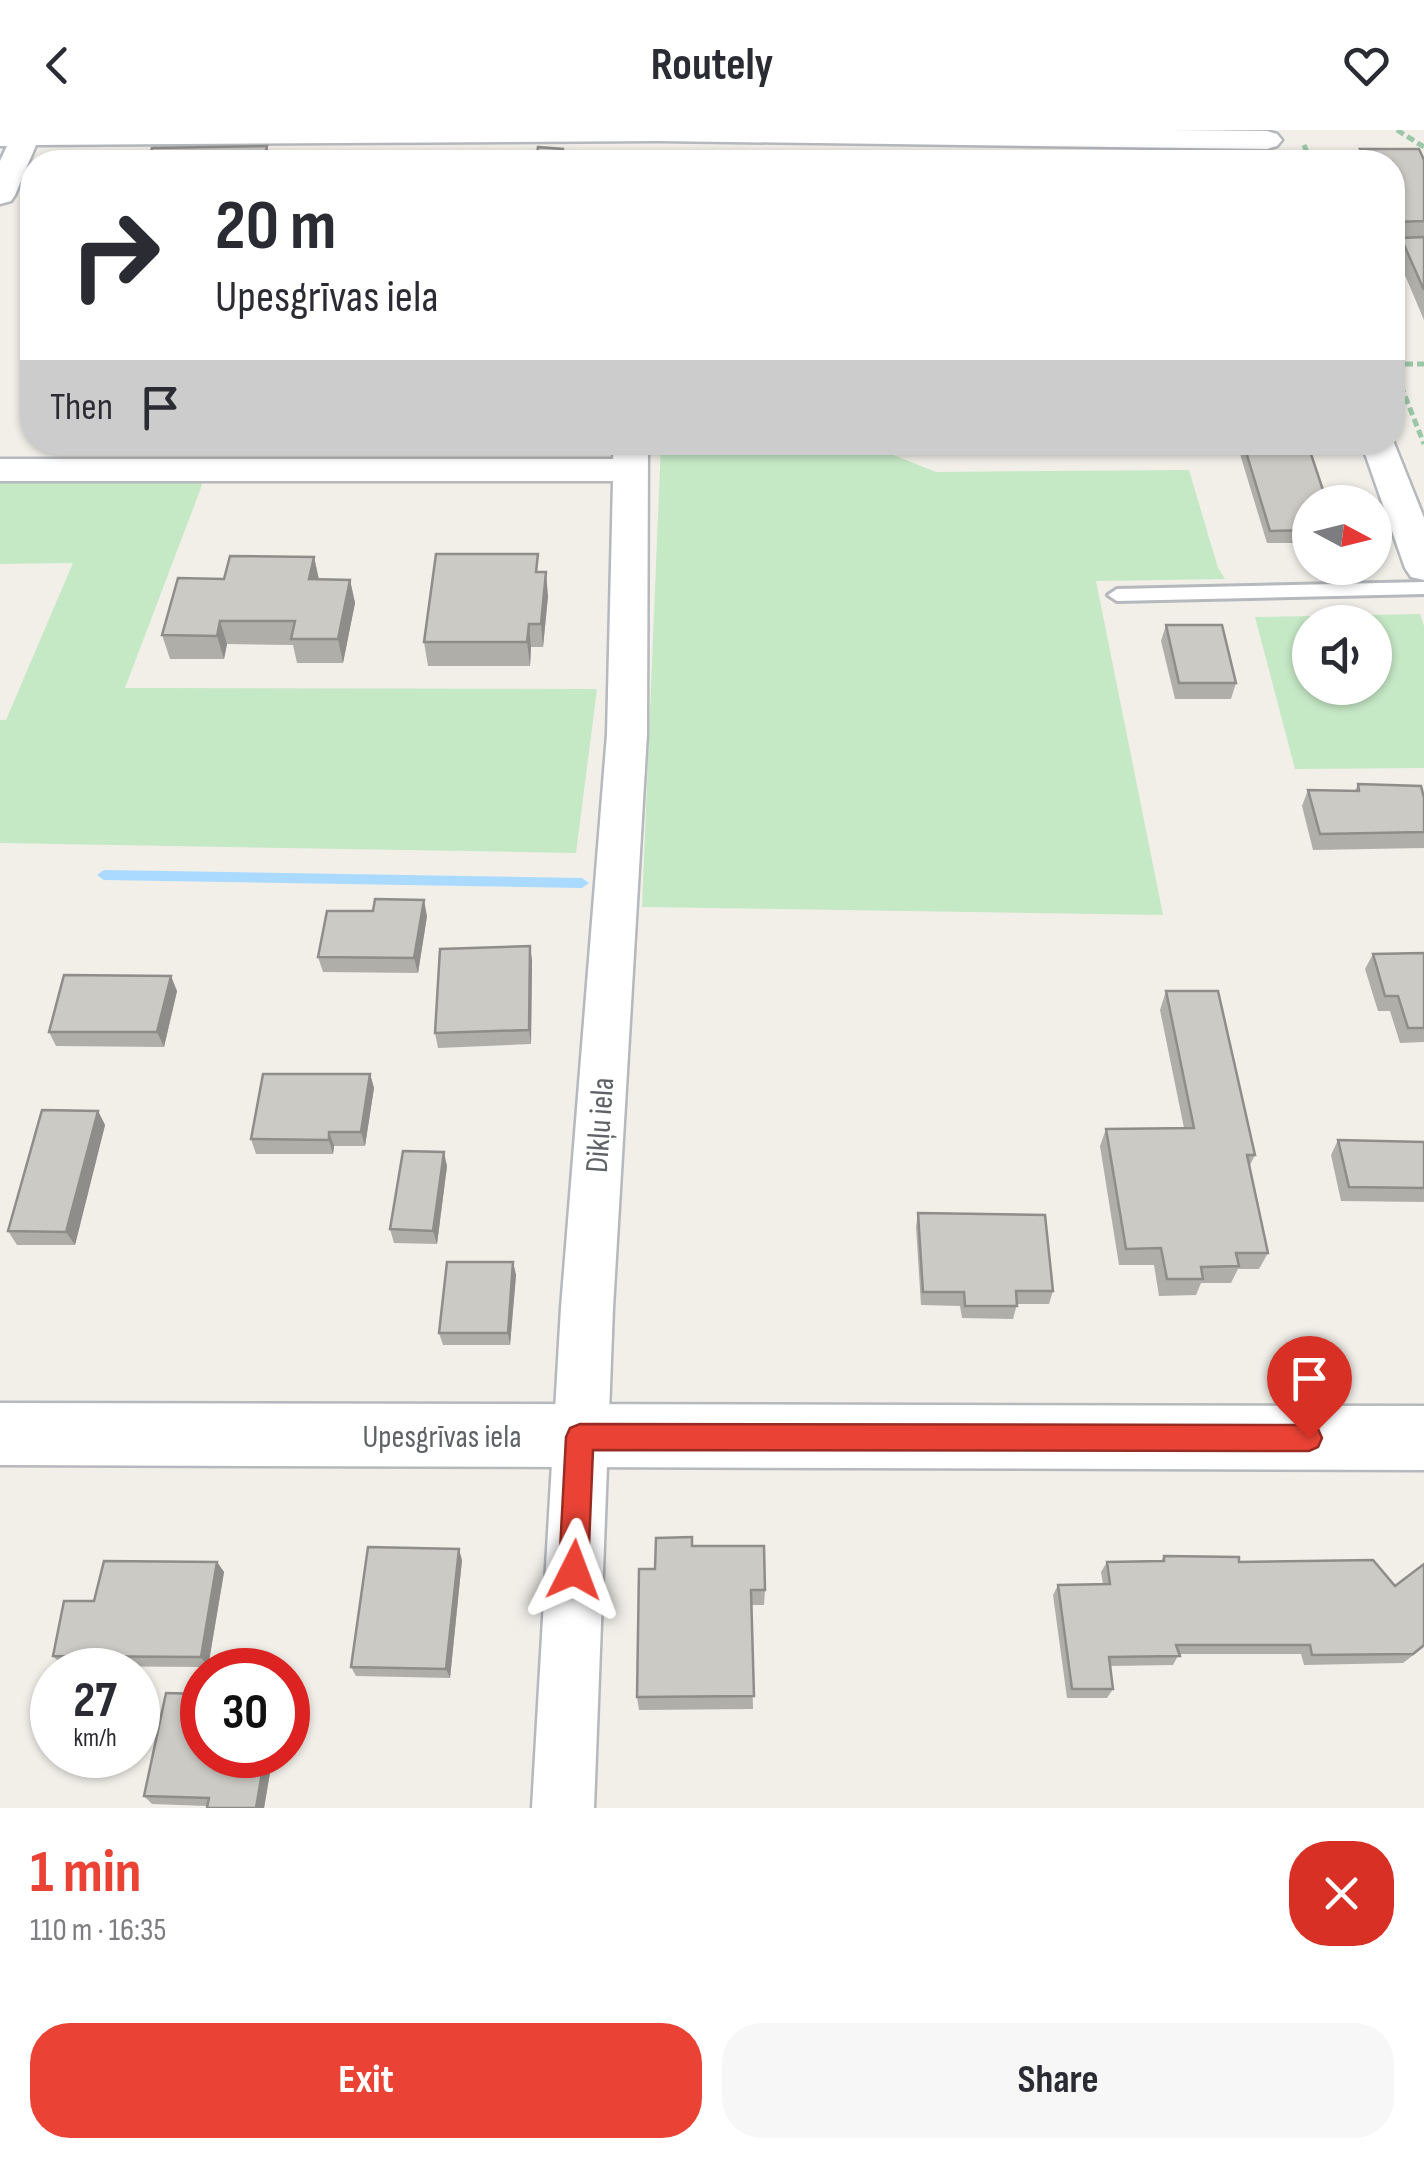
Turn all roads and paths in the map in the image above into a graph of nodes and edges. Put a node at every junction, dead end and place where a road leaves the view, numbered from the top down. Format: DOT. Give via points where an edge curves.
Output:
graph roads {
  1 [pos="1397,130"];
  2 [pos="658,131"];
  3 [pos="18,135"];
  4 [pos="1269,144"];
  5 [pos="1424,148"];
  6 [pos="0,195"];
  7 [pos="1405,395"];
  8 [pos="1424,444"];
  9 [pos="1387,455"];
  10 [pos="631,456"];
  11 [pos="0,470"];
  12 [pos="1409,487"];
  13 [pos="1424,568"];
  14 [pos="1424,588"];
  15 [pos="1117,594"];
  16 [pos="0,1434"];
  17 [pos="580,1437"];
  18 [pos="1424,1438"];
  19 [pos="564,1808"];
  1 -- 5 [label="path"];
  2 -- 3 [label="street"];
  2 -- 4 [label="street"];
  3 -- 6 [label="street"];
  7 -- 8 [label="path"];
  9 -- 12 [label="street"];
  10 -- 11 [label="street"];
  10 -- 17 [label="street, Dikļu iela" via="627,734"];
  12 -- 13 [label="street"];
  14 -- 15 [label="lane"];
  16 -- 17 [label="street, Upesgrīvas iela"];
  17 -- 18 [label="street, Upesgrīvas iela"];
  17 -- 19 [label="street, Dikļu iela"];
}
